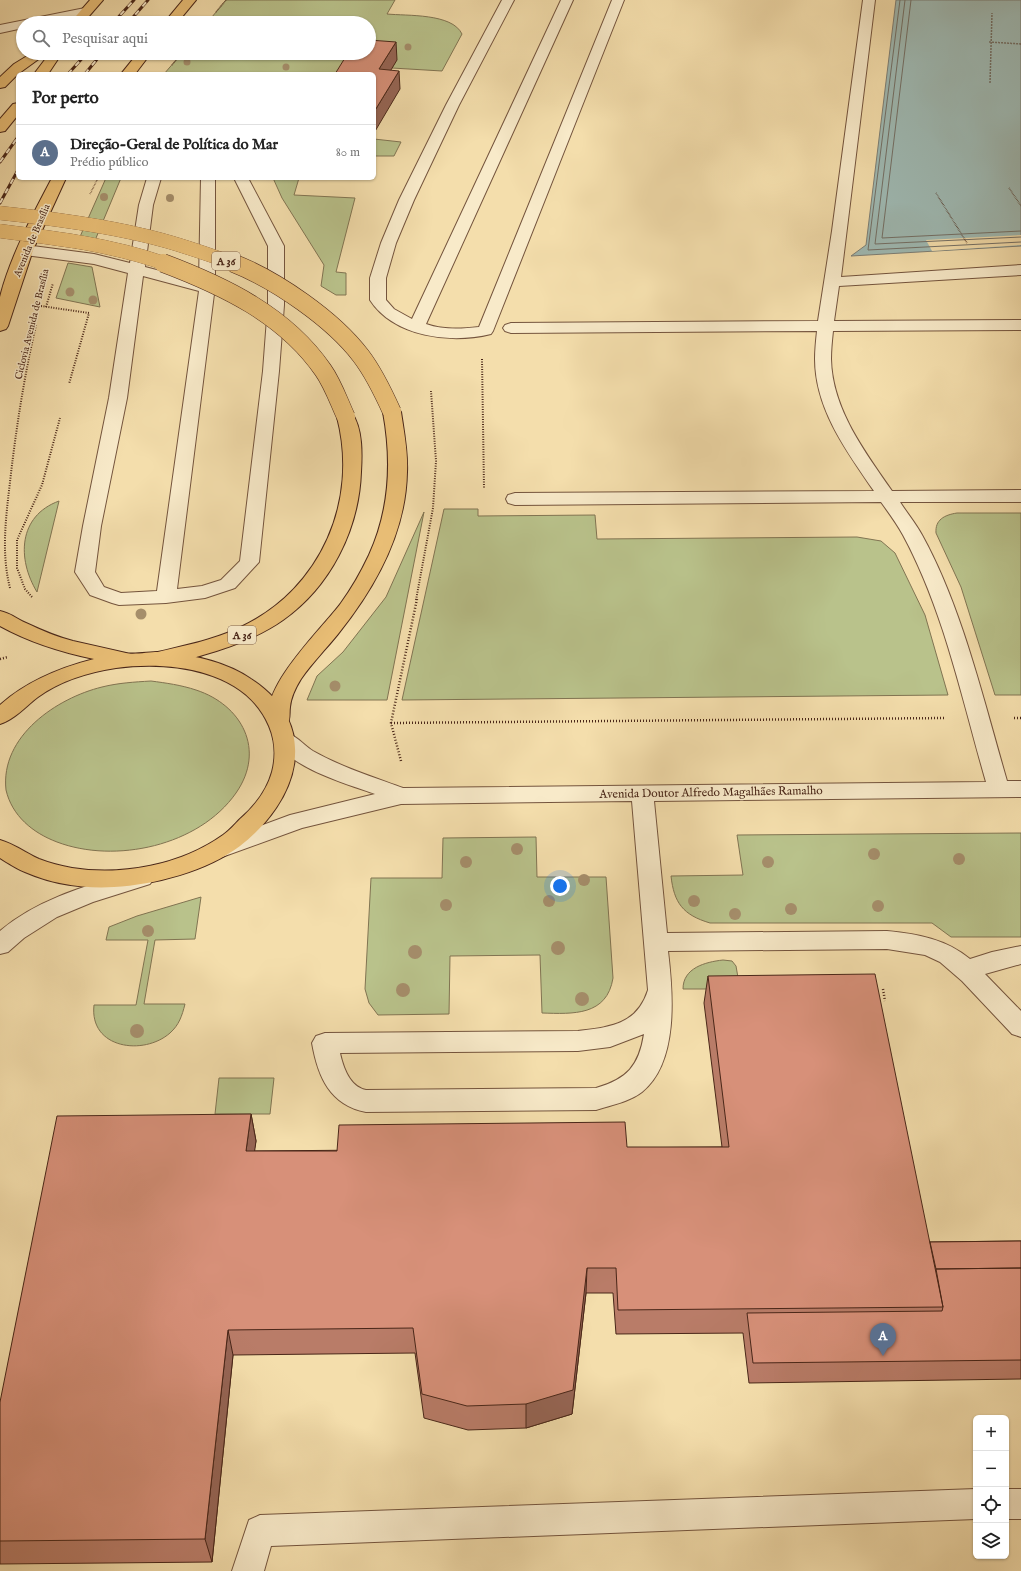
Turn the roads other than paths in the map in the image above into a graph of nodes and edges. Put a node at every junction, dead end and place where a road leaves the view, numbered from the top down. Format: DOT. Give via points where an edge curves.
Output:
graph roads {
  1 [pos="97,0"];
  2 [pos="190,0"];
  3 [pos="508,0"];
  4 [pos="567,0"];
  5 [pos="618,0"];
  6 [pos="869,0"];
  7 [pos="85,12"];
  8 [pos="65,16"];
  9 [pos="82,16"];
  10 [pos="176,16"];
  11 [pos="16,26"];
  12 [pos="0,29"];
  13 [pos="0,32"];
  14 [pos="16,33"];
  15 [pos="30,60"];
  16 [pos="51,60"];
  17 [pos="139,60"];
  18 [pos="42,72"];
  19 [pos="130,72"];
  20 [pos="0,84"];
  21 [pos="16,109"];
  22 [pos="0,128"];
  23 [pos="58,180"];
  24 [pos="153,180"];
  25 [pos="208,180"];
  26 [pos="241,180"];
  27 [pos="0,213"];
  28 [pos="0,231"];
  29 [pos="26,250"];
  30 [pos="136,270"];
  31 [pos="1021,270"];
  32 [pos="832,282"];
  33 [pos="206,288"];
  34 [pos="276,305"];
  35 [pos="1021,325"];
  36 [pos="0,326"];
  37 [pos="825,326"];
  38 [pos="417,327"];
  39 [pos="511,328"];
  40 [pos="1021,496"];
  41 [pos="888,497"];
  42 [pos="515,499"];
  43 [pos="166,596"];
  44 [pos="0,617"];
  45 [pos="157,659"];
  46 [pos="133,660"];
  47 [pos="0,717"];
  48 [pos="281,731"];
  49 [pos="1000,790"];
  50 [pos="1021,790"];
  51 [pos="642,793"];
  52 [pos="401,796"];
  53 [pos="0,848"];
  54 [pos="193,861"];
  55 [pos="166,870"];
  56 [pos="655,942"];
  57 [pos="0,945"];
  58 [pos="1021,955"];
  59 [pos="966,971"];
  60 [pos="660,990"];
  61 [pos="1021,1027"];
  62 [pos="973,1504"];
  63 [pos="1009,1504"];
  64 [pos="1021,1504"];
  65 [pos="248,1571"];
  1 -- 7 [label="main road"];
  2 -- 10 [label="main road"];
  3 -- 38 [label="street" via="411,187 386,246 376,292 378,301 397,318"];
  4 -- 38 [label="street"];
  5 -- 38 [label="street" via="485,331 468,334 441,333"];
  6 -- 32 [label="street"];
  7 -- 8 [label="street"];
  7 -- 9 [label="main road"];
  11 -- 12 [label="street"];
  13 -- 14 [label="street"];
  15 -- 20 [label="main road"];
  16 -- 18 [label="main road"];
  17 -- 19 [label="main road"];
  21 -- 22 [label="main road"];
  23 -- 29 [label="main road, Avenida de Brasília"];
  24 -- 30 [label="street" via="146,205"];
  25 -- 33 [label="street"];
  26 -- 34 [label="street" via="276,246"];
  27 -- 48 [label="main road, A 36, bridge" via="84,223 156,238 215,257 272,283 317,313 354,347 380,386 392,412 398,445 398,480 390,525 374,568 350,605 289,682 280,703"];
  28 -- 45 [label="main road, A 36, bridge" via="68,240 128,253 184,270 225,288 276,321 308,351 332,382 341,399 350,430 353,464 349,501 337,541 313,582 298,599 255,629 224,643 191,653"];
  29 -- 30 [label="street" via="94,258"];
  29 -- 36 [label="main road, Avenida de Brasília" via="6,302"];
  30 -- 33 [label="street"];
  30 -- 43 [label="street" via="118,398 85,572 97,591 119,599"];
  31 -- 32 [label="street"];
  32 -- 37 [label="street"];
  33 -- 34 [label="street"];
  33 -- 43 [label="street"];
  34 -- 43 [label="street" via="272,371 249,562 228,584 205,592"];
  35 -- 37 [label="street"];
  37 -- 39 [label="street"];
  37 -- 41 [label="street" via="823,360 836,415 852,447"];
  40 -- 41 [label="street"];
  41 -- 42 [label="street"];
  41 -- 49 [label="street" via="912,534 929,568 956,642"];
  44 -- 46 [label="main road" via="39,638"];
  45 -- 46 [label="main road, Avenida Doutor Alfredo Magalhães Ramalho"];
  45 -- 48 [label="main road, Avenida Doutor Alfredo Magalhães Ramalho" via="192,663 232,677 257,693 270,707"];
  46 -- 47 [label="main road, Avenida Doutor Alfredo Magalhães Ramalho" via="95,666 61,677 29,694"];
  48 -- 52 [label="street, Avenida Doutor Alfredo Magalhães Ramalho" via="305,756 333,770"];
  48 -- 54 [label="main road, Avenida Doutor Alfredo Magalhães Ramalho" via="285,748 282,775 262,811 247,828 227,843"];
  49 -- 50 [label="street, Avenida Doutor Alfredo Magalhães Ramalho"];
  49 -- 51 [label="street, Avenida Doutor Alfredo Magalhães Ramalho"];
  51 -- 52 [label="street, Avenida Doutor Alfredo Magalhães Ramalho"];
  51 -- 56 [label="street"];
  52 -- 54 [label="street, Avenida Doutor Alfredo Magalhães Ramalho" via="276,828"];
  53 -- 55 [label="main road, Avenida Doutor Alfredo Magalhães Ramalho" via="20,861 42,870 81,878 122,878"];
  54 -- 55 [label="main road, Avenida Doutor Alfredo Magalhães Ramalho"];
  55 -- 57 [label="street, Avenida Doutor Alfredo Magalhães Ramalho" via="53,908 16,930"];
  56 -- 59 [label="street" via="887,940 913,943 938,950"];
  56 -- 60 [label="street"];
  58 -- 59 [label="street" via="992,961"];
  59 -- 61 [label="street"];
  60 -- 60 [label="street" via="655,1049 648,1066 639,1079 610,1097 366,1102 352,1097 343,1089 330,1064 325,1043 578,1041 602,1038 623,1033 643,1023 654,1007"];
  62 -- 65 [label="street" via="260,1531"];
  63 -- 64 [label="street"];
}
